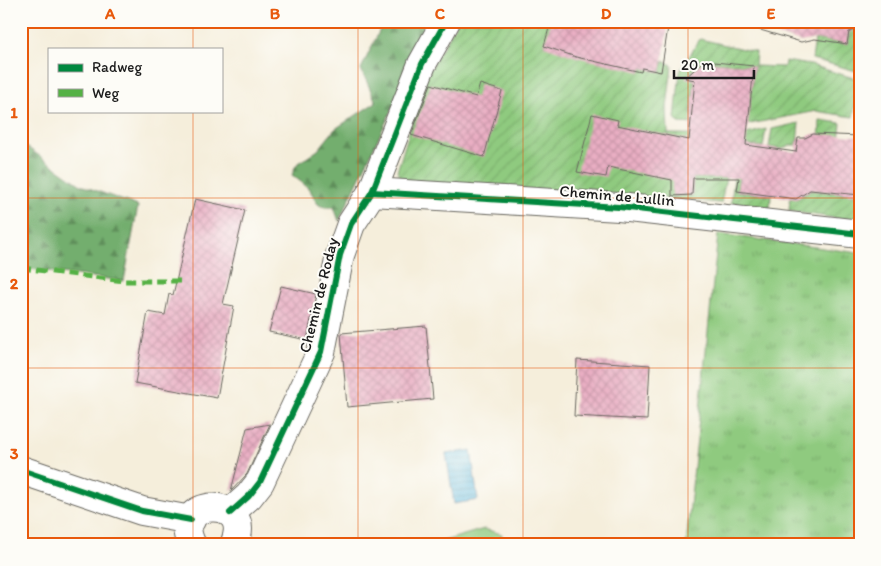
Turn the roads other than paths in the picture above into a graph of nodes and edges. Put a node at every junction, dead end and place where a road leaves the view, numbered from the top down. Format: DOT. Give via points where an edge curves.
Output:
graph roads {
  1 [pos="446,21"];
  2 [pos="372,192"];
  3 [pos="860,234"];
  4 [pos="21,470"];
  5 [pos="230,513"];
  6 [pos="191,532"];
  7 [pos="234,545"];
  1 -- 2 [label="street, Chemin de Roday" via="422,64"];
  2 -- 3 [label="street, Chemin de Lullin" via="619,207"];
  2 -- 5 [label="street, Chemin de Roday" via="351,224 340,255 321,352 260,482"];
  4 -- 6 [label="street" via="142,510"];
  5 -- 6 [label="street" via="218,506 208,506 197,512"];
  5 -- 7 [label="street" via="238,526"];
}
